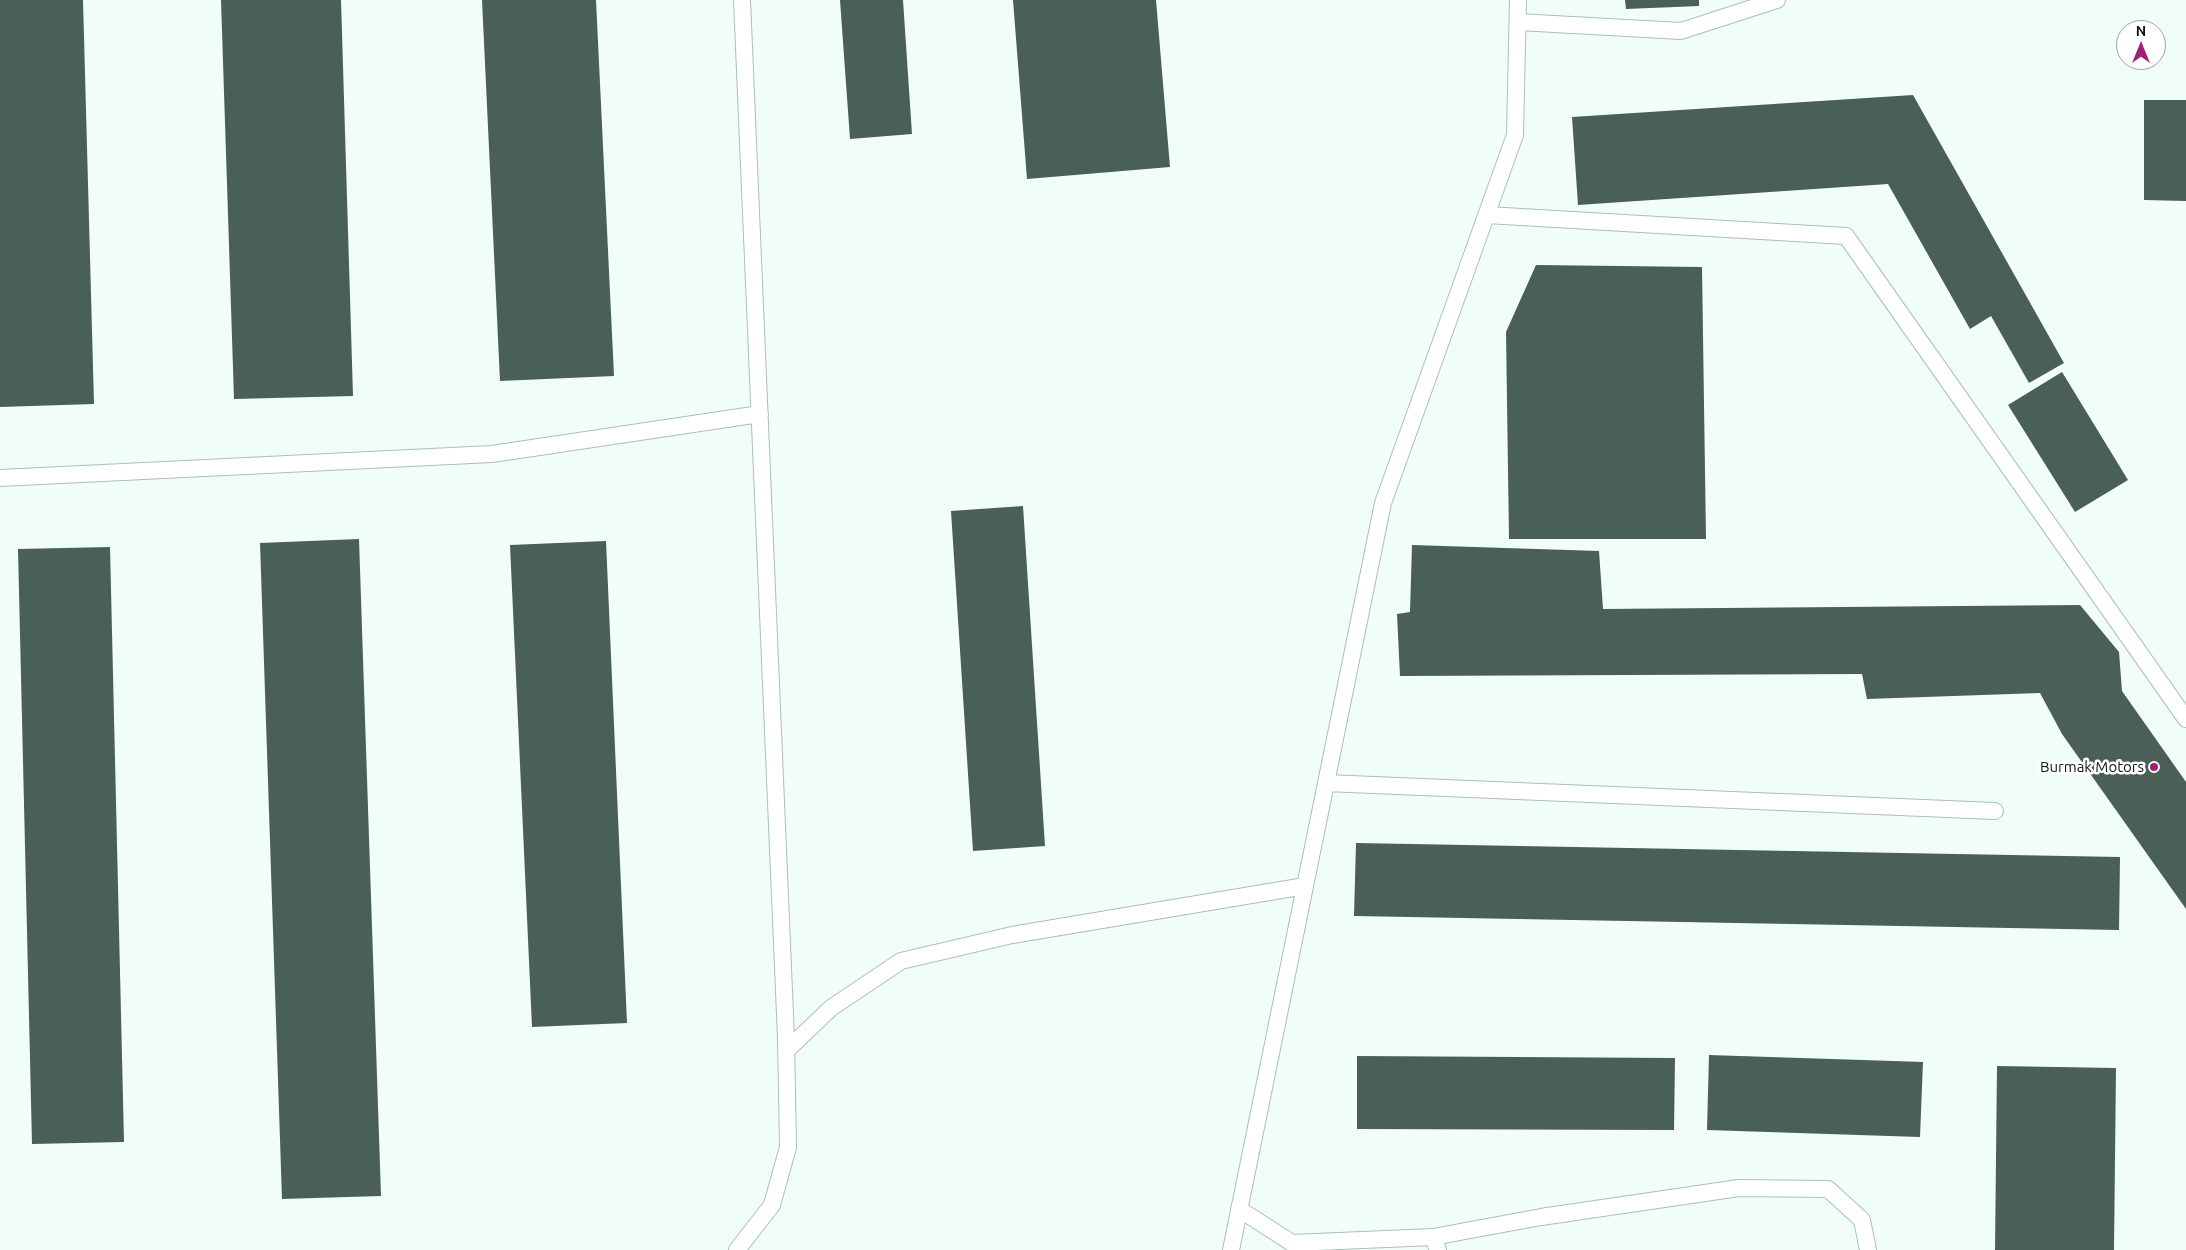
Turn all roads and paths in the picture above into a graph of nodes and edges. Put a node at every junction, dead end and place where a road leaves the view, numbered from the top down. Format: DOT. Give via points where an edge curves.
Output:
graph roads {
  1 [pos="742,0"];
  2 [pos="1518,0"];
  3 [pos="1777,0"];
  4 [pos="1518,22"];
  5 [pos="1487,215"];
  6 [pos="760,414"];
  7 [pos="0,478"];
  8 [pos="2186,719"];
  9 [pos="1326,783"];
  10 [pos="1995,811"];
  11 [pos="1305,886"];
  12 [pos="786,1051"];
  13 [pos="1239,1209"];
  14 [pos="1435,1244"];
  15 [pos="737,1250"];
  16 [pos="1231,1250"];
  17 [pos="1868,1250"];
  1 -- 6 [label="lane"];
  2 -- 4 [label="lane"];
  3 -- 4 [label="lane" via="1681,31"];
  4 -- 5 [label="lane" via="1516,135"];
  5 -- 8 [label="lane" via="1846,236"];
  5 -- 9 [label="lane" via="1383,503"];
  6 -- 7 [label="lane" via="492,454"];
  6 -- 12 [label="lane"];
  9 -- 10 [label="lane"];
  9 -- 11 [label="lane"];
  11 -- 12 [label="lane" via="1012,936 901,961 831,1008"];
  11 -- 13 [label="lane"];
  12 -- 15 [label="lane" via="788,1147 772,1206"];
  13 -- 14 [label="lane" via="1292,1243"];
  13 -- 16 [label="lane"];
  14 -- 17 [label="lane" via="1541,1218 1738,1188 1828,1189 1862,1220"];
}
